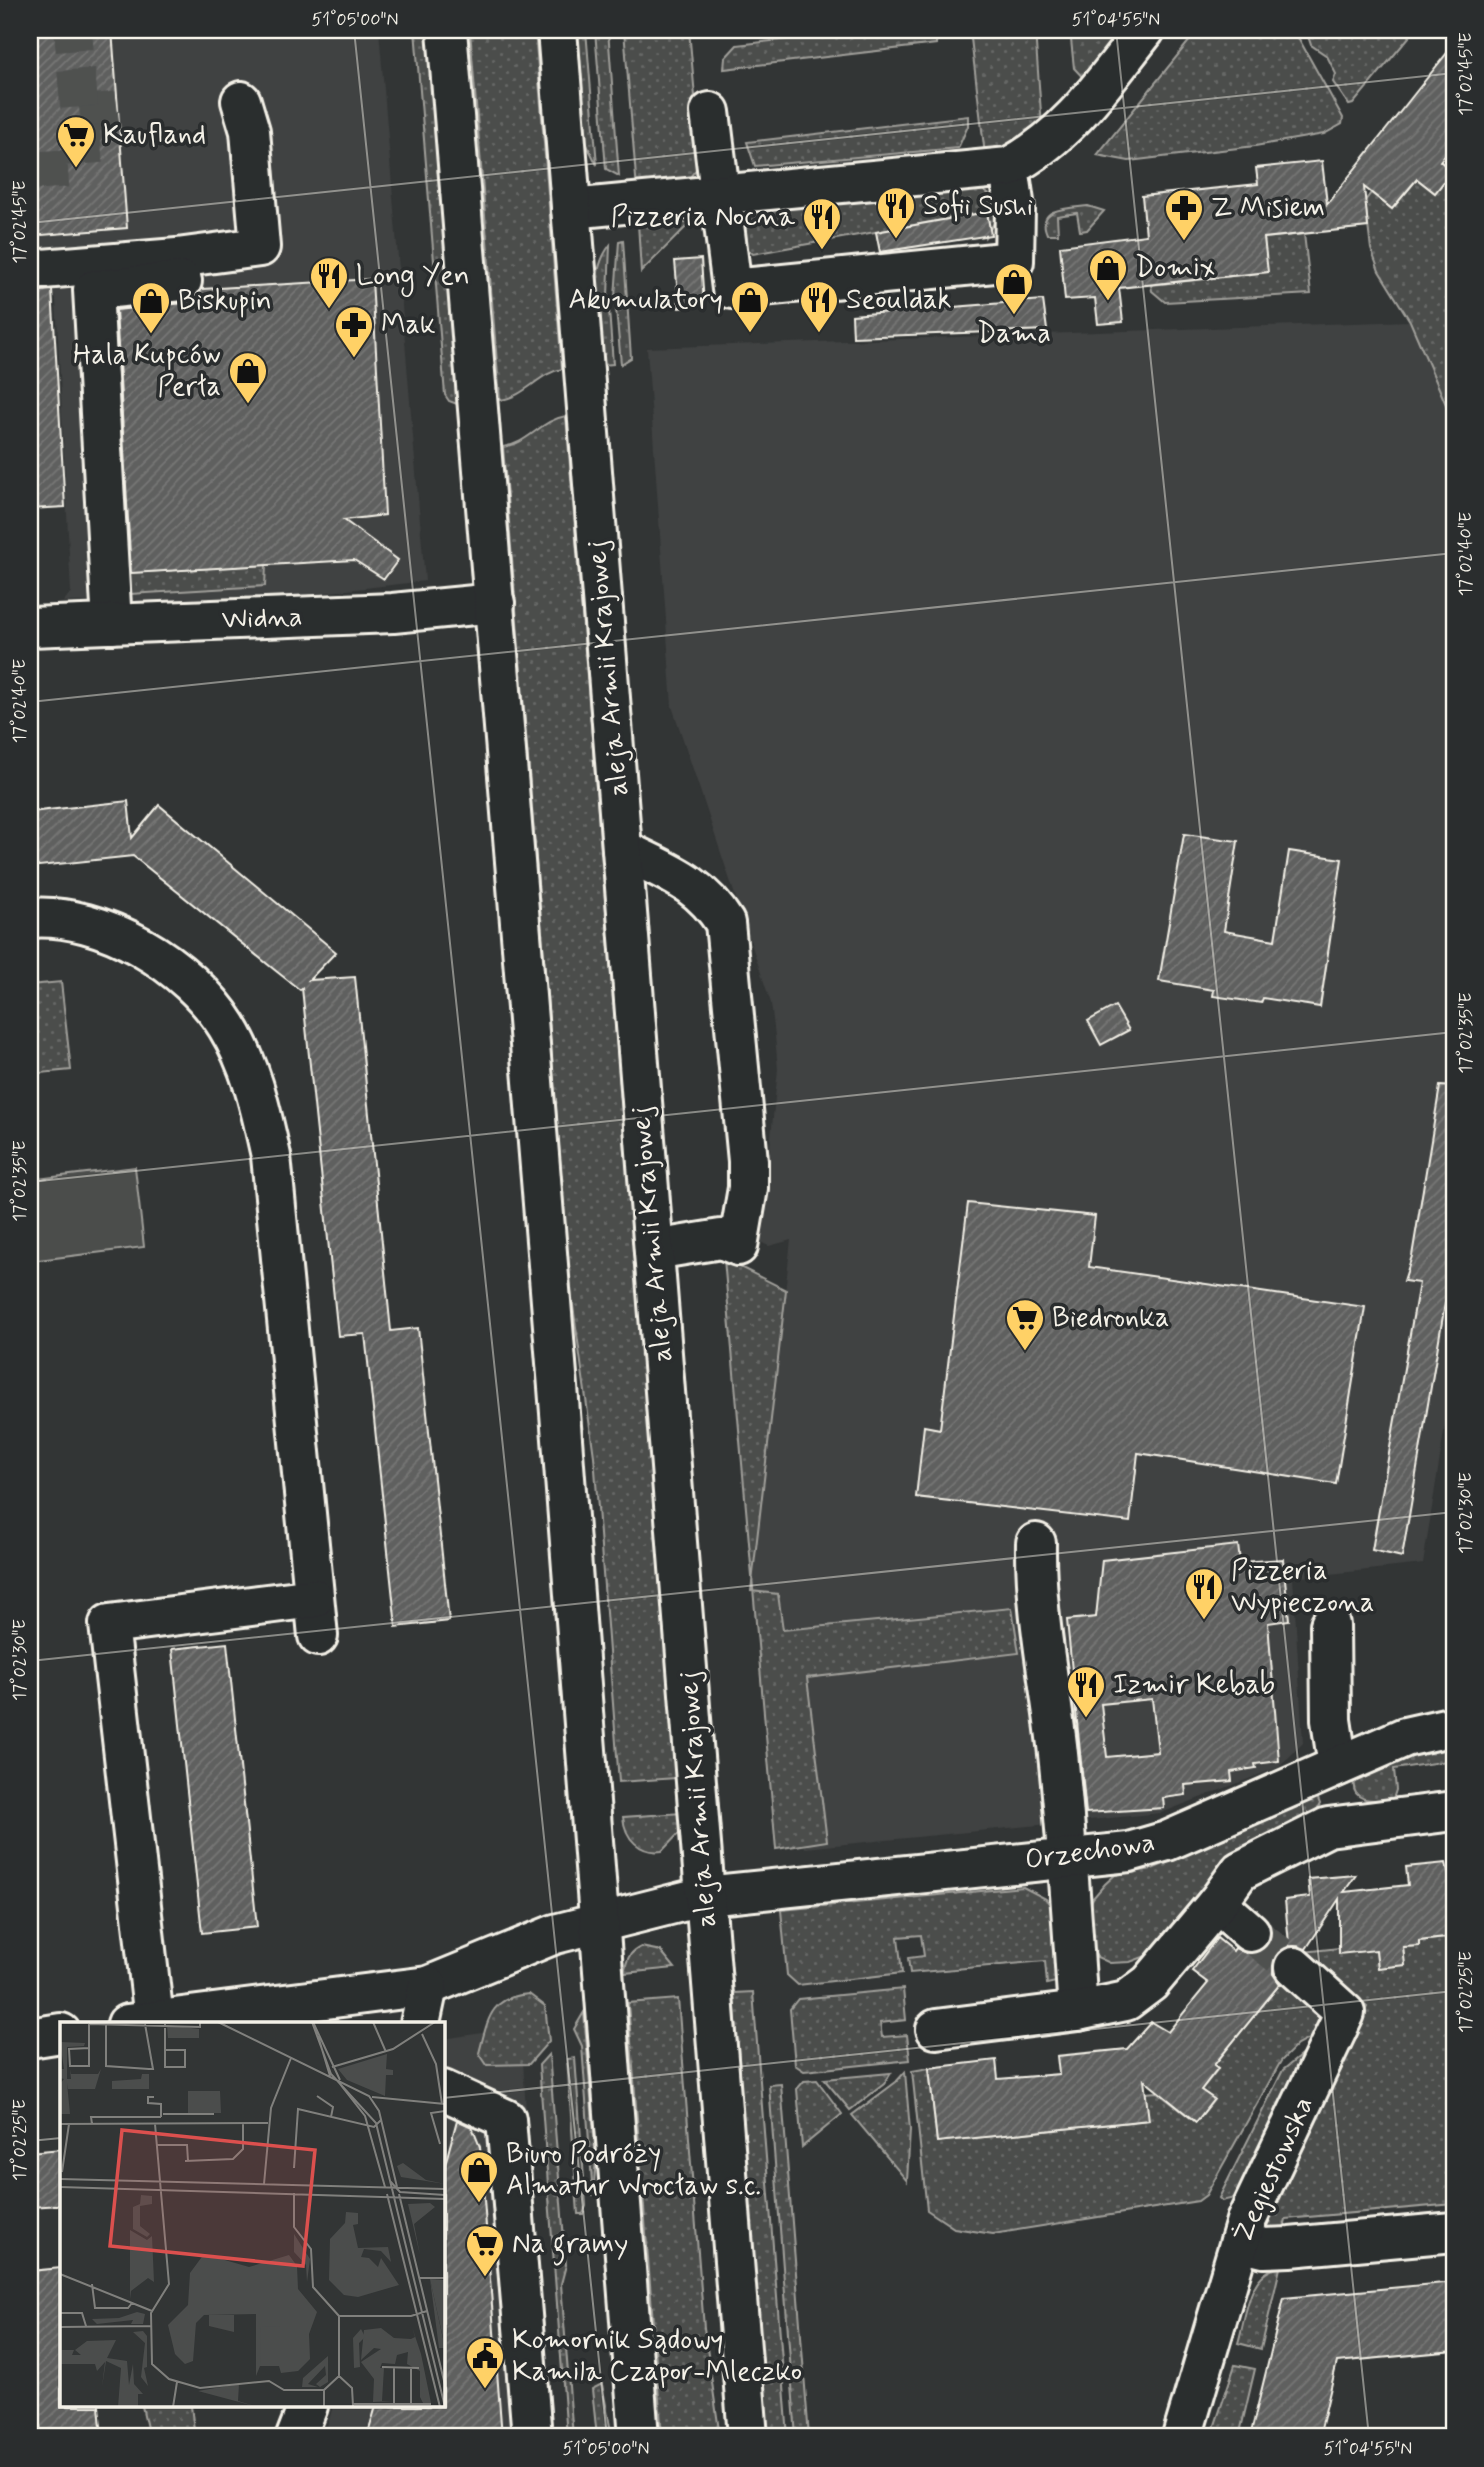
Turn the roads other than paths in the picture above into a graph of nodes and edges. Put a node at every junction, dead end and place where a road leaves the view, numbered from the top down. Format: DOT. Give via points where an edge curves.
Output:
graph roads {
  1 [pos="447,30"];
  2 [pos="557,30"];
  3 [pos="1145,30"];
  4 [pos="241,101"];
  5 [pos="710,112"];
  6 [pos="1009,167"];
  7 [pos="720,195"];
  8 [pos="571,209"];
  9 [pos="30,270"];
  10 [pos="182,281"];
  11 [pos="495,603"];
  12 [pos="112,624"];
  13 [pos="30,627"];
  14 [pos="622,849"];
  15 [pos="30,918"];
  16 [pos="654,1250"];
  17 [pos="1036,1543"];
  18 [pos="314,1598"];
  19 [pos="1329,1625"];
  20 [pos="318,1636"];
  21 [pos="1454,1726"];
  22 [pos="1338,1766"];
  23 [pos="1454,1811"];
  24 [pos="1068,1858"];
  25 [pos="705,1896"];
  26 [pos="1217,1903"];
  27 [pos="599,1923"];
  28 [pos="1250,1932"];
  29 [pos="1294,1967"];
  30 [pos="428,1986"];
  31 [pos="1079,2011"];
  32 [pos="140,2022"];
  33 [pos="420,2022"];
  34 [pos="936,2029"];
  35 [pos="60,2033"];
  36 [pos="30,2038"];
  37 [pos="444,2090"];
  38 [pos="1454,2232"];
  39 [pos="1240,2242"];
  40 [pos="307,2408"];
  41 [pos="296,2437"];
  42 [pos="532,2437"];
  43 [pos="639,2437"];
  44 [pos="748,2437"];
  45 [pos="1182,2437"];
  1 -- 11 [label="main road"];
  2 -- 8 [label="main road, aleja Armii Krajowej"];
  3 -- 6 [label="main road" via="1052,140"];
  4 -- 9 [label="main road" via="250,131 260,247"];
  5 -- 7 [label="main road"];
  6 -- 7 [label="main road"];
  6 -- 7 [label="main road" via="1015,209 1014,261 732,289"];
  7 -- 8 [label="main road"];
  8 -- 14 [label="main road, aleja Armii Krajowej"];
  10 -- 12 [label="main road" via="93,290"];
  11 -- 12 [label="main road, Widna" via="393,613"];
  11 -- 27 [label="main road"];
  12 -- 13 [label="main road, Widna"];
  14 -- 16 [label="main road, aleja Armii Krajowej"];
  14 -- 16 [label="main road" via="699,889 724,923 745,1104 748,1188 738,1246 721,1239"];
  15 -- 18 [label="main road" via="91,924 158,959 184,979 227,1025 258,1091 271,1156"];
  16 -- 25 [label="main road, aleja Armii Krajowej"];
  17 -- 24 [label="main road" via="1036,1595"];
  18 -- 20 [label="main road"];
  18 -- 32 [label="main road" via="109,1624"];
  19 -- 22 [label="main road" via="1331,1720"];
  21 -- 22 [label="main road, Orzechowa" via="1405,1737"];
  22 -- 24 [label="main road, Orzechowa" via="1167,1841 1129,1852"];
  23 -- 26 [label="main road" via="1328,1827 1240,1871"];
  24 -- 25 [label="main road, Orzechowa"];
  24 -- 31 [label="main road"];
  25 -- 27 [label="main road, Orzechowa"];
  25 -- 44 [label="main road, aleja Armii Krajowej"];
  26 -- 28 [label="main road"];
  26 -- 31 [label="main road" via="1150,1983 1126,2001"];
  27 -- 30 [label="main road, Orzechowa" via="523,1945"];
  27 -- 43 [label="main road"];
  29 -- 39 [label="main road, Żegiestowska" via="1345,2013 1251,2209"];
  30 -- 32 [label="main road, Orzechowa"];
  30 -- 33 [label="main road"];
  31 -- 34 [label="main road"];
  35 -- 36 [label="main road"];
  37 -- 42 [label="main road" via="506,2119"];
  38 -- 39 [label="main road" via="1290,2247"];
  39 -- 45 [label="main road, Żegiestowska"];
  40 -- 41 [label="main road"];
}
